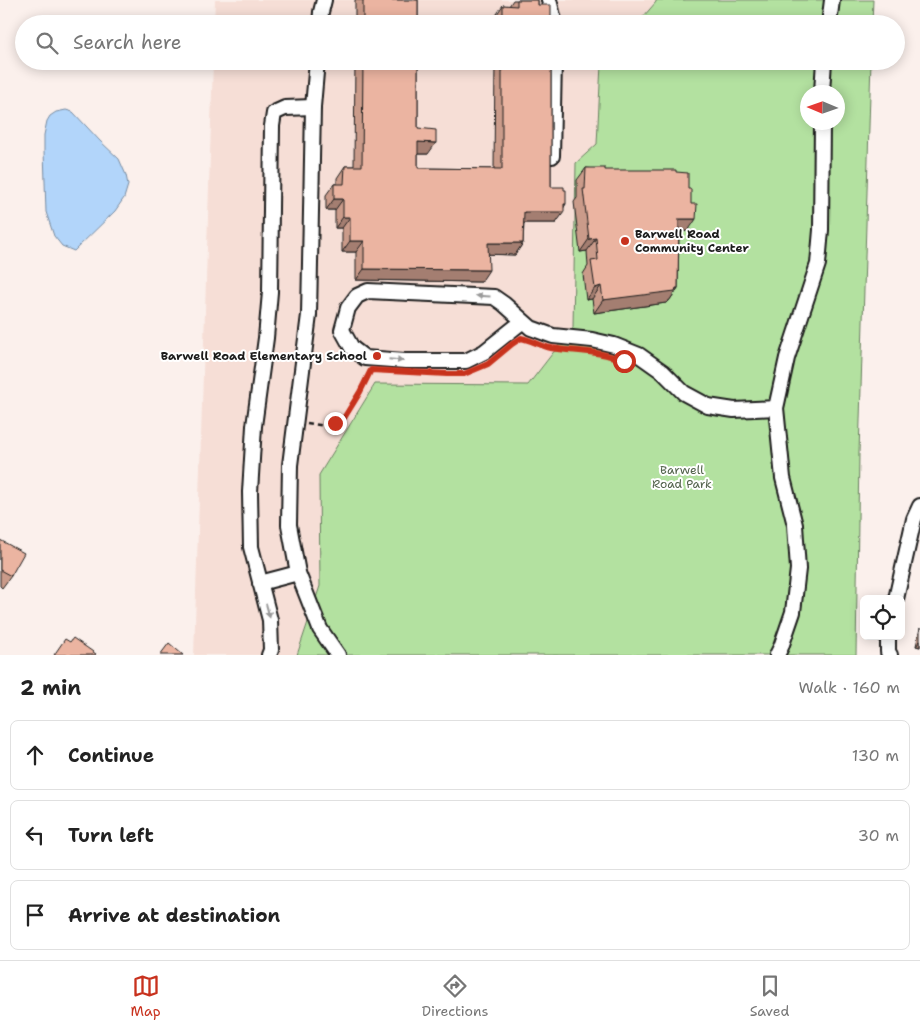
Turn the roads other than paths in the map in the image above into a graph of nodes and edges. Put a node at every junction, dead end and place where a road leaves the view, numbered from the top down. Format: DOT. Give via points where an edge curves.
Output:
graph roads {
  1 [pos="324,0"];
  2 [pos="549,0"];
  3 [pos="832,0"];
  4 [pos="321,15"];
  5 [pos="553,15"];
  6 [pos="830,15"];
  7 [pos="316,70"];
  8 [pos="554,70"];
  9 [pos="823,70"];
  10 [pos="822,85"];
  11 [pos="313,107"];
  12 [pos="822,130"];
  13 [pos="552,156"];
  14 [pos="523,321"];
  15 [pos="776,408"];
  16 [pos="920,506"];
  17 [pos="298,573"];
  18 [pos="260,583"];
  19 [pos="897,595"];
  20 [pos="888,640"];
  21 [pos="270,655"];
  22 [pos="338,655"];
  23 [pos="777,655"];
  24 [pos="890,655"];
  1 -- 4 [label="street"];
  2 -- 5 [label="street"];
  3 -- 6 [label="street"];
  7 -- 11 [label="street"];
  8 -- 13 [label="street"];
  9 -- 10 [label="street"];
  11 -- 17 [label="street" via="309,315 290,465 290,525"];
  11 -- 18 [label="street" via="285,108 274,112 272,126 270,292 254,426 250,492 251,547"];
  12 -- 15 [label="street" via="818,264 787,358"];
  14 -- 14 [label="street, one-way" via="494,297 368,291 357,296 348,308 342,330 352,348 365,358 466,361 484,352"];
  14 -- 15 [label="street" via="531,328 554,336 592,340 639,355 684,393 708,406 734,410"];
  15 -- 23 [label="street" via="783,478 795,525 798,569 793,612"];
  16 -- 19 [label="street" via="914,518"];
  17 -- 18 [label="street"];
  17 -- 22 [label="street" via="320,629"];
  18 -- 21 [label="street, one-way" via="270,620"];
  20 -- 24 [label="street"];
}
